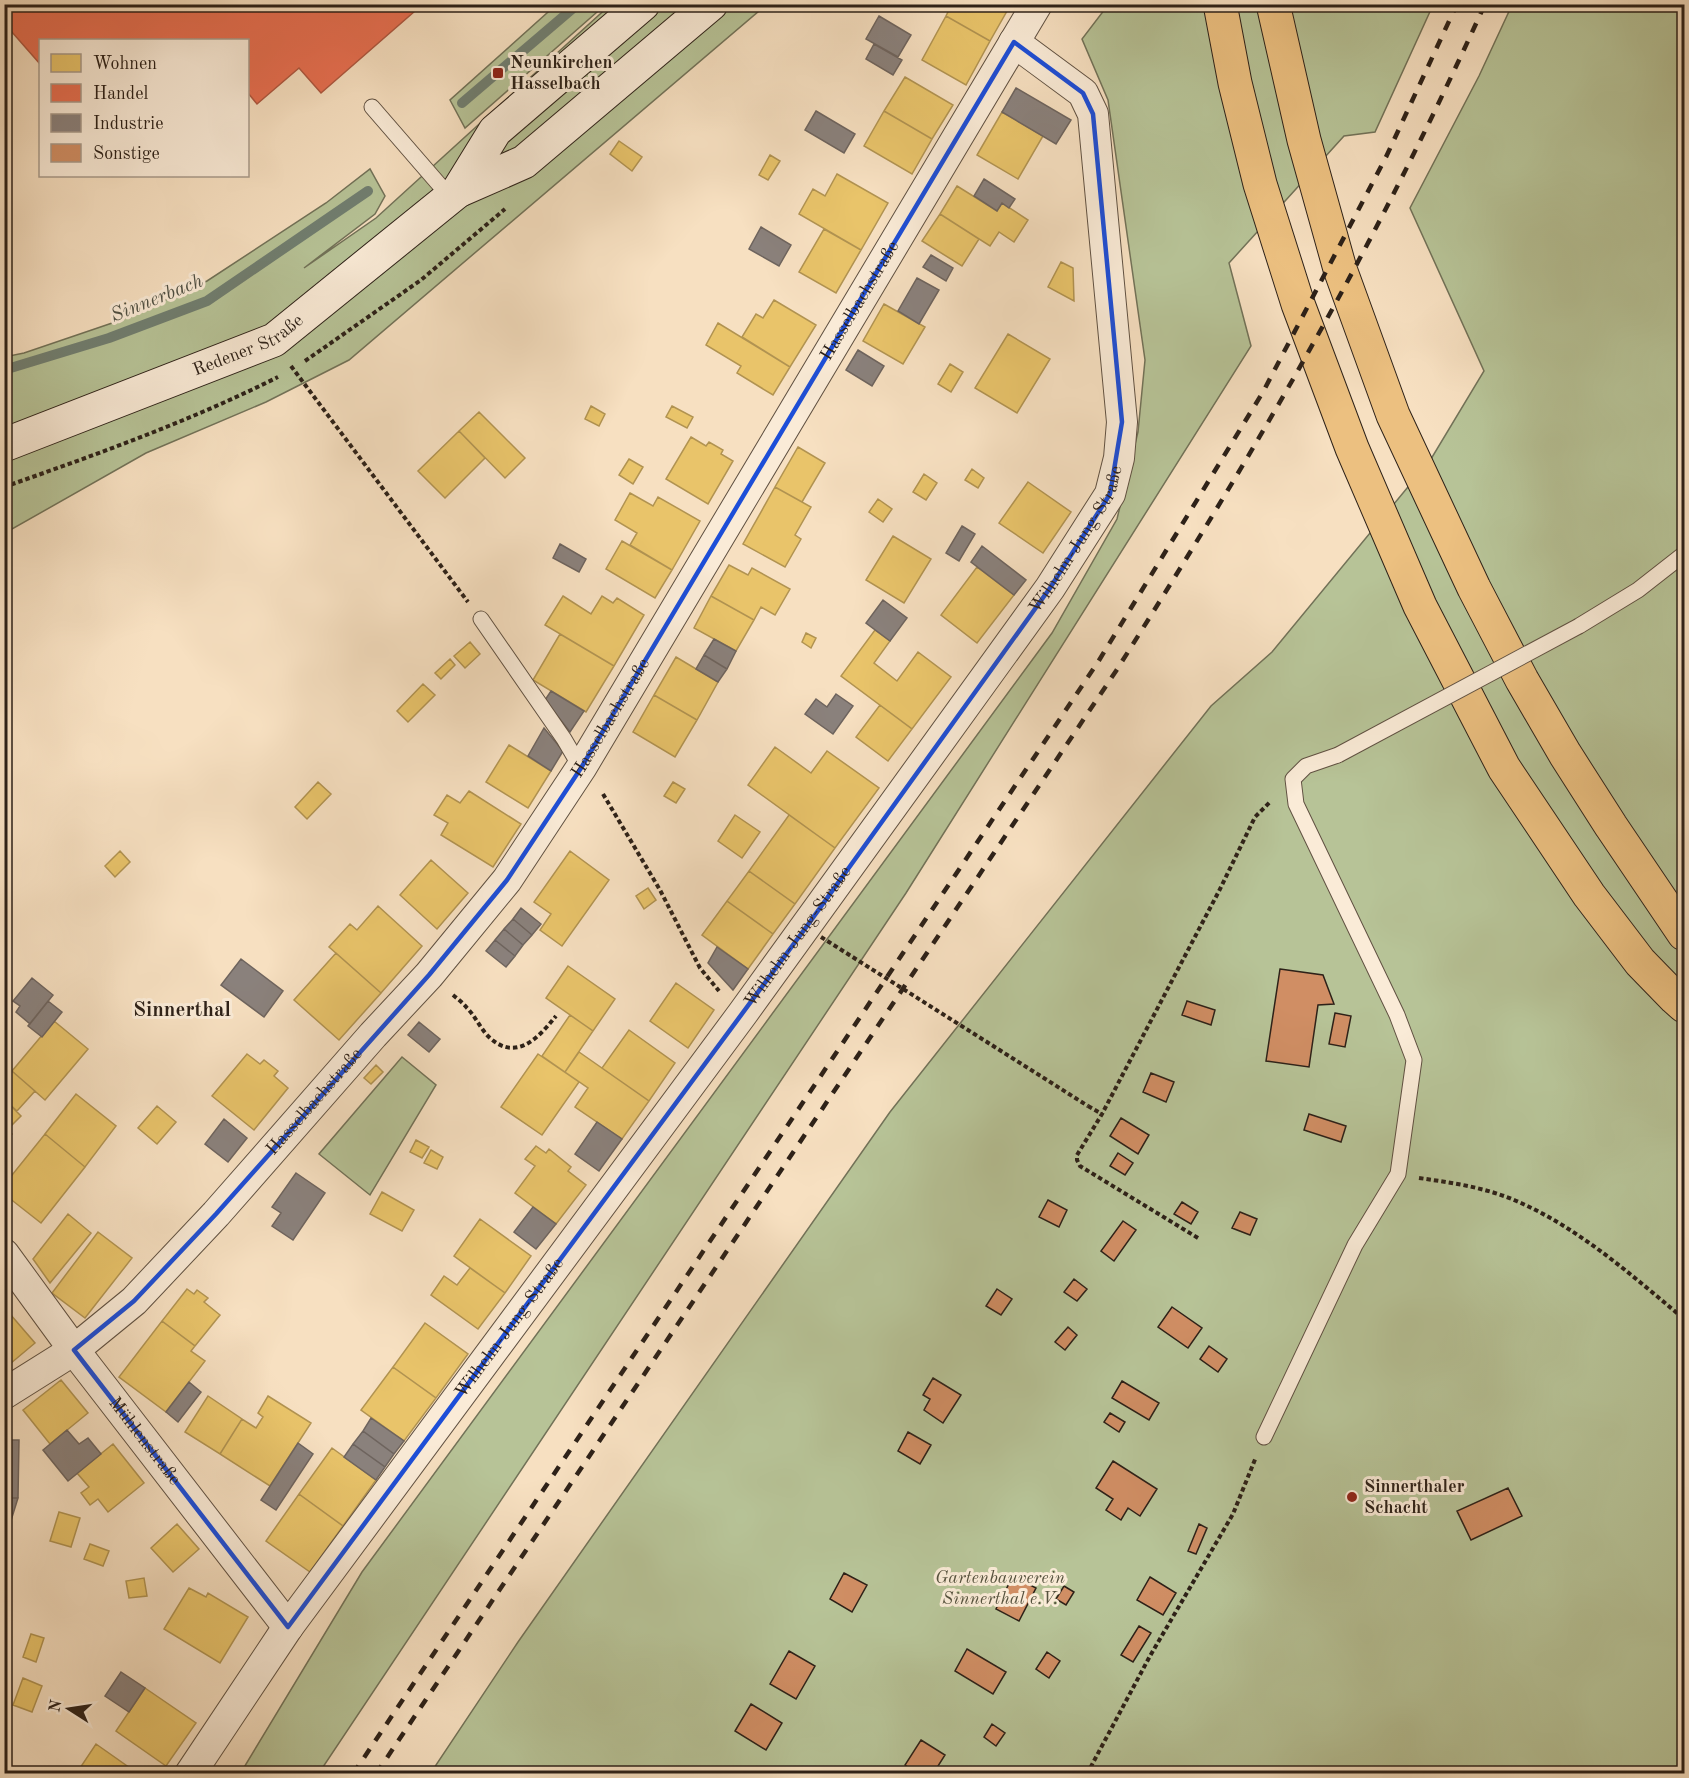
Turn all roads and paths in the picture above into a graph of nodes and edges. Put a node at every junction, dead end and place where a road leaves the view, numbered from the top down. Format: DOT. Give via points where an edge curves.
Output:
graph roads {
  1 [pos="643,4"];
  2 [pos="711,4"];
  3 [pos="1037,4"];
  4 [pos="1220,4"];
  5 [pos="1273,4"];
  6 [pos="1014,42"];
  7 [pos="372,107"];
  8 [pos="454,194"];
  9 [pos="4,444"];
  10 [pos="4,487"];
  11 [pos="1684,554"];
  12 [pos="481,619"];
  13 [pos="580,768"];
  14 [pos="1293,780"];
  15 [pos="1684,934"];
  16 [pos="821,938"];
  17 [pos="429,975"];
  18 [pos="1684,1006"];
  19 [pos="743,1013"];
  20 [pos="556,1016"];
  21 [pos="1102,1114"];
  22 [pos="1398,1174"];
  23 [pos="1198,1238"];
  24 [pos="4,1254"];
  25 [pos="1684,1319"];
  26 [pos="74,1350"];
  27 [pos="4,1394"];
  28 [pos="1264,1437"];
  29 [pos="288,1627"];
  30 [pos="190,1773"];
  31 [pos="1087,1773"];
  1 -- 8 [label="main road, Redener Straße" via="495,131"];
  2 -- 8 [label="main road, Redener Straße" via="524,162"];
  3 -- 6 [label="street, Hasselbachstraße"];
  4 -- 18 [label="highway" via="1260,184 1298,304 1352,448 1420,606 1511,777 1632,952"];
  5 -- 15 [label="highway" via="1304,140 1340,269 1393,415 1522,680 1564,754"];
  6 -- 13 [label="street, Hasselbachstraße"];
  6 -- 19 [label="street, Wilhelm-Jung-Straße" via="1083,93 1093,114 1122,422 1110,494 1050,588"];
  7 -- 8 [label="lane" via="403,145"];
  8 -- 9 [label="main road, Redener Straße" via="274,340"];
  10 -- 12 [label="path" via="145,437 293,369"];
  11 -- 14 [label="lane, bridge" via="1638,590 1579,627 1338,755 1306,766"];
  12 -- 13 [label="lane"];
  13 -- 17 [label="street, Hasselbachstraße" via="507,880"];
  13 -- 19 [label="path" via="599,788 622,826 700,968"];
  14 -- 21 [label="path" via="1255,817"];
  14 -- 22 [label="lane" via="1296,804 1397,1015 1414,1059"];
  16 -- 21 [label="path, bridge"];
  17 -- 20 [label="path" via="468,1008 489,1038 504,1047 532,1042"];
  17 -- 26 [label="street, Hasselbachstraße" via="134,1301"];
  19 -- 29 [label="street, Wilhelm-Jung-Straße"];
  21 -- 23 [label="path" via="1077,1155 1080,1166"];
  22 -- 25 [label="path" via="1472,1186 1521,1202 1578,1235"];
  22 -- 28 [label="lane" via="1355,1245"];
  24 -- 26 [label="street, Mühlenstraße"];
  26 -- 27 [label="street, Hasselbachstraße"];
  26 -- 29 [label="street, Mühlenstraße"];
  28 -- 31 [label="path" via="1233,1514"];
  29 -- 30 [label="street, Wilhelm-Jung-Straße"];
}
